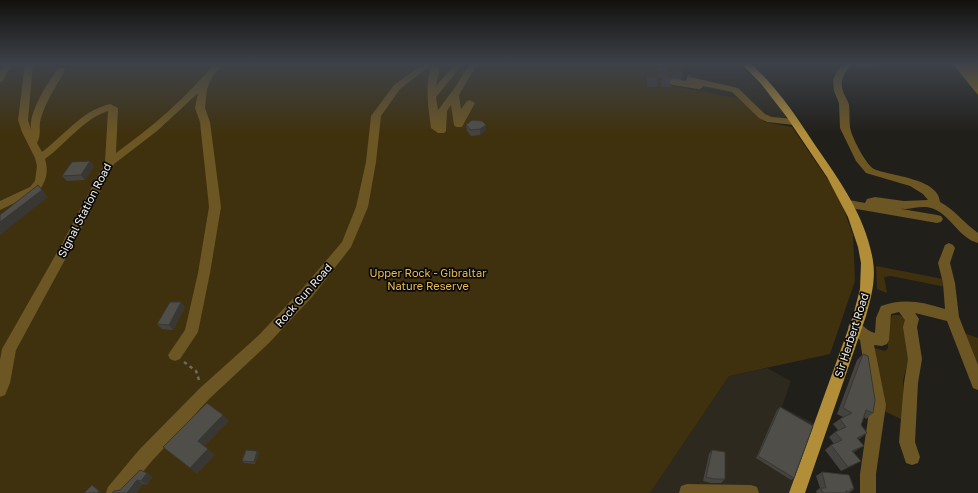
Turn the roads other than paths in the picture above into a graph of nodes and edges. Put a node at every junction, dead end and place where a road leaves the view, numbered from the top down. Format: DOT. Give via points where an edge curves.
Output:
graph roads {
  1 [pos="27,87"];
  2 [pos="52,87"];
  3 [pos="198,87"];
  4 [pos="204,87"];
  5 [pos="396,87"];
  6 [pos="431,87"];
  7 [pos="440,87"];
  8 [pos="459,87"];
  9 [pos="721,87"];
  10 [pos="769,87"];
  11 [pos="838,87"];
  12 [pos="454,95"];
  13 [pos="431,98"];
  14 [pos="470,103"];
  15 [pos="794,122"];
  16 [pos="33,142"];
  17 [pos="40,158"];
  18 [pos="110,162"];
  19 [pos="849,204"];
  20 [pos="934,204"];
  21 [pos="871,208"];
  22 [pos="2,211"];
  23 [pos="937,219"];
  24 [pos="978,239"];
  25 [pos="949,248"];
  26 [pos="902,306"];
  27 [pos="952,317"];
  28 [pos="860,332"];
  29 [pos="175,355"];
  30 [pos="978,383"];
  31 [pos="0,390"];
  32 [pos="912,457"];
  33 [pos="114,493"];
  34 [pos="686,493"];
  35 [pos="751,493"];
  36 [pos="796,493"];
  37 [pos="868,493"];
  1 -- 16 [label="street" via="23,120"];
  2 -- 16 [label="street" via="36,120 37,135"];
  3 -- 18 [label="street" via="159,124"];
  4 -- 29 [label="street" via="200,108 205,122 215,207 204,273 190,332"];
  5 -- 33 [label="street, Rock Gun Road" via="376,116 371,162 362,207 347,244 307,293 264,339 204,394"];
  6 -- 13 [label="street"];
  7 -- 13 [label="street"];
  8 -- 12 [label="street"];
  9 -- 15 [label="street" via="735,90 766,118"];
  10 -- 15 [label="main road, Sir Herbert Road"];
  11 -- 20 [label="street" via="844,104 845,128 861,161 870,170 914,183 927,191 934,199"];
  12 -- 13 [label="street" via="442,111 441,131 436,128"];
  12 -- 14 [label="street" via="459,125"];
  15 -- 19 [label="main road, Sir Herbert Road"];
  16 -- 17 [label="street"];
  17 -- 18 [label="street, Signal Station Road" via="88,118 110,107 113,108"];
  17 -- 22 [label="street" via="42,166 36,189"];
  18 -- 31 [label="street, Signal Station Road" via="9,349"];
  19 -- 21 [label="street"];
  19 -- 28 [label="main road, Sir Herbert Road" via="860,234 867,270"];
  20 -- 21 [label="street" via="922,202 904,205 875,201 871,202"];
  20 -- 24 [label="street" via="944,209"];
  21 -- 23 [label="street"];
  25 -- 27 [label="street" via="944,264 949,283"];
  26 -- 27 [label="street"];
  26 -- 28 [label="street" via="886,310 882,340"];
  26 -- 32 [label="street" via="912,320 910,327 915,359 907,442"];
  27 -- 30 [label="street"];
  28 -- 36 [label="main road, Sir Herbert Road"];
  28 -- 37 [label="street" via="878,405 868,474"];
  34 -- 35 [label="street"];
}
